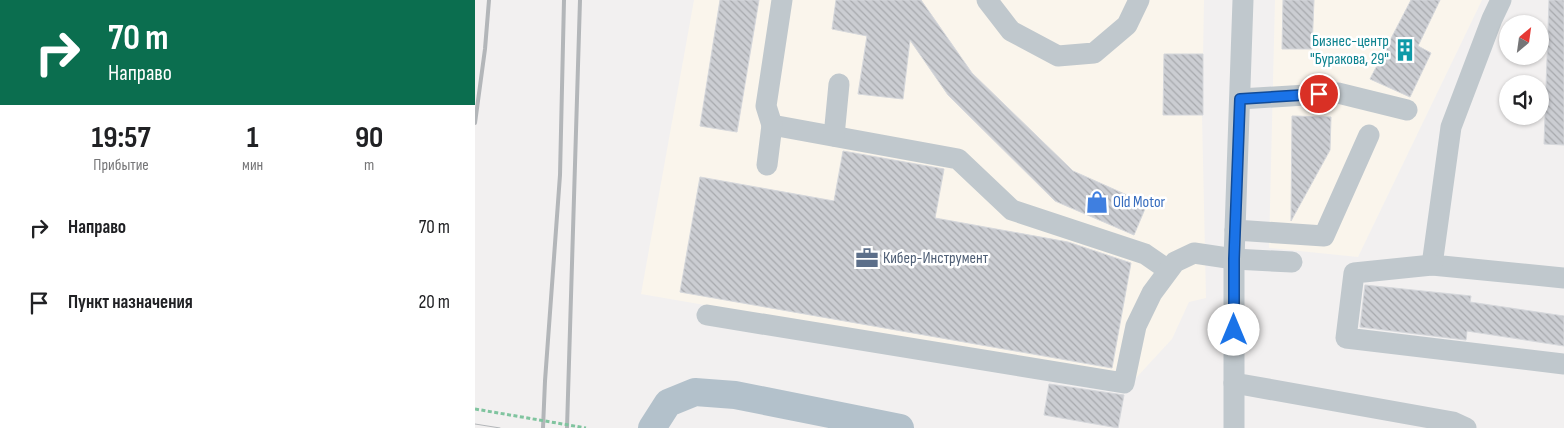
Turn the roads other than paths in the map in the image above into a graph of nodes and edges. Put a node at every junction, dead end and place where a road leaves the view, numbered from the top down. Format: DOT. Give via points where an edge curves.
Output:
graph roads {
  1 [pos="782,0"];
  2 [pos="987,0"];
  3 [pos="1139,0"];
  4 [pos="1243,0"];
  5 [pos="1501,0"];
  6 [pos="839,84"];
  7 [pos="1240,99"];
  8 [pos="1407,110"];
  9 [pos="772,125"];
  10 [pos="1369,135"];
  11 [pos="834,136"];
  12 [pos="767,165"];
  13 [pos="1235,230"];
  14 [pos="1234,259"];
  15 [pos="1292,262"];
  16 [pos="1432,265"];
  17 [pos="1168,270"];
  18 [pos="1564,278"];
  19 [pos="707,315"];
  20 [pos="1564,364"];
  21 [pos="1234,383"];
  22 [pos="652,428"];
  23 [pos="900,428"];
  24 [pos="1234,428"];
  25 [pos="1466,428"];
  1 -- 9 [label="street" via="766,106"];
  2 -- 3 [label="street" via="1011,31 1058,56 1094,54 1127,25"];
  4 -- 7 [label="street"];
  5 -- 16 [label="street" via="1451,127"];
  6 -- 11 [label="street"];
  7 -- 8 [label="street" via="1338,93"];
  7 -- 13 [label="street"];
  9 -- 11 [label="street"];
  9 -- 12 [label="street"];
  10 -- 13 [label="street" via="1324,236"];
  11 -- 17 [label="street" via="958,159 1012,210 1145,254"];
  13 -- 14 [label="street"];
  14 -- 15 [label="street"];
  14 -- 17 [label="street" via="1194,253 1175,262"];
  14 -- 21 [label="street"];
  16 -- 18 [label="street"];
  16 -- 20 [label="street" via="1354,273 1346,338"];
  17 -- 19 [label="street" via="1152,293 1137,326 1124,383"];
  21 -- 24 [label="street"];
  21 -- 25 [label="street" via="1453,422"];
  22 -- 23 [label="main road" via="667,403 695,392 735,395"];
}
